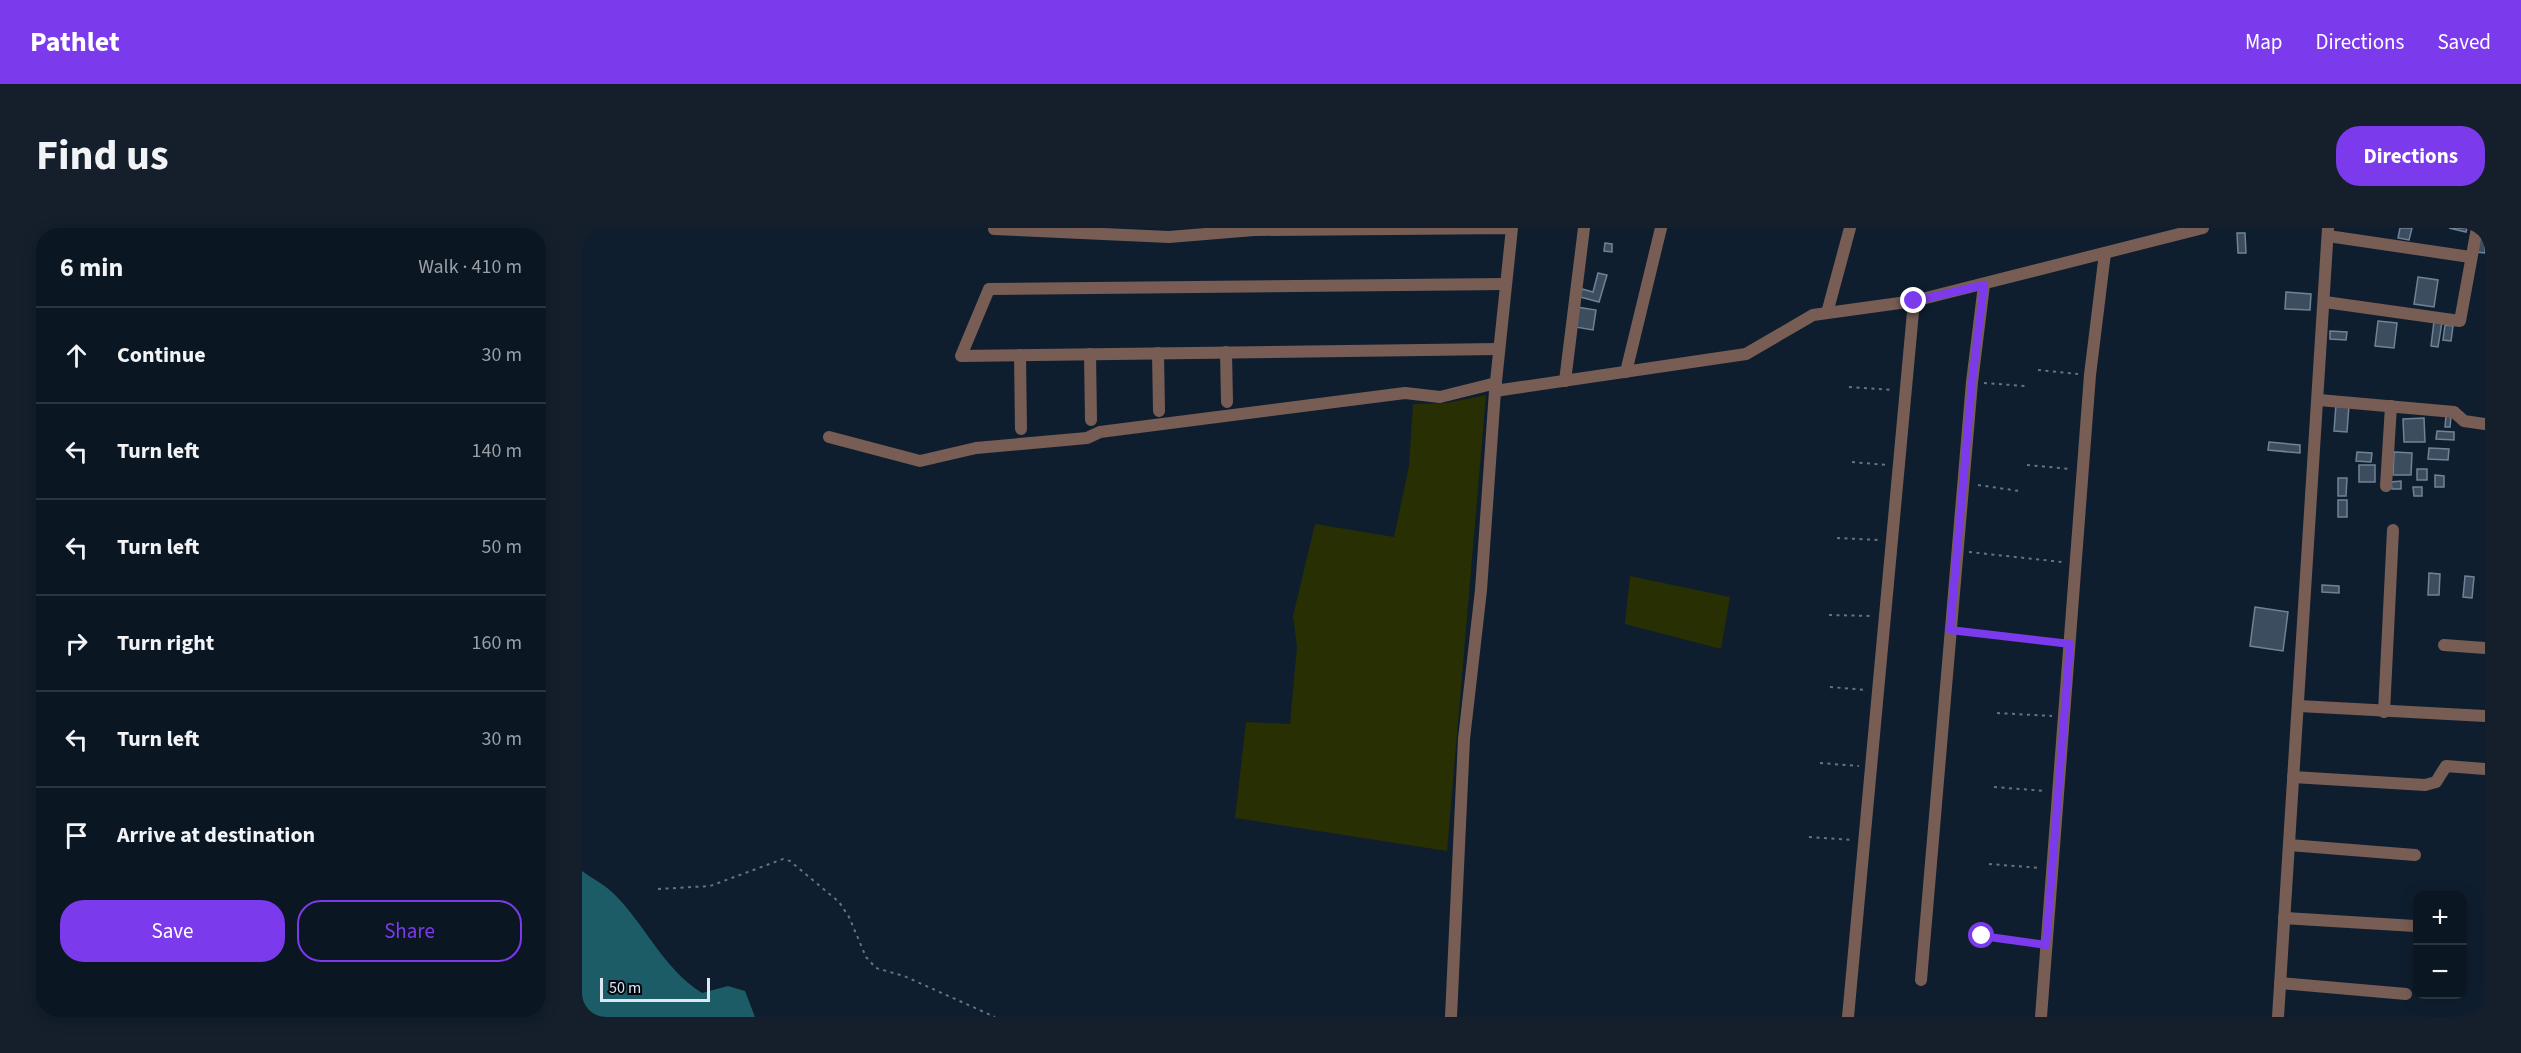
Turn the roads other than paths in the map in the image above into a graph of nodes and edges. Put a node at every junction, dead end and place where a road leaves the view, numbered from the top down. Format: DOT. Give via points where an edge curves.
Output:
graph roads {
  1 [pos="1584,228"];
  2 [pos="1661,228"];
  3 [pos="1850,228"];
  4 [pos="2203,228"];
  5 [pos="2477,228"];
  6 [pos="994,229"];
  7 [pos="2328,232"];
  8 [pos="2105,253"];
  9 [pos="2470,257"];
  10 [pos="1506,284"];
  11 [pos="1984,285"];
  12 [pos="1914,301"];
  13 [pos="2325,302"];
  14 [pos="1827,314"];
  15 [pos="1499,349"];
  16 [pos="1226,352"];
  17 [pos="1158,353"];
  18 [pos="1090,354"];
  19 [pos="1020,355"];
  20 [pos="1626,372"];
  21 [pos="1565,381"];
  22 [pos="1496,387"];
  23 [pos="2319,400"];
  24 [pos="1227,402"];
  25 [pos="2391,406"];
  26 [pos="1159,411"];
  27 [pos="1091,420"];
  28 [pos="2485,424"];
  29 [pos="1021,429"];
  30 [pos="829,437"];
  31 [pos="2386,486"];
  32 [pos="2393,530"];
  33 [pos="2444,645"];
  34 [pos="2485,648"];
  35 [pos="2299,706"];
  36 [pos="2384,712"];
  37 [pos="2485,716"];
  38 [pos="2485,769"];
  39 [pos="2294,777"];
  40 [pos="2289,845"];
  41 [pos="2415,855"];
  42 [pos="2284,918"];
  43 [pos="2413,926"];
  44 [pos="1921,980"];
  45 [pos="2280,983"];
  46 [pos="2406,994"];
  47 [pos="1451,1017"];
  48 [pos="1848,1017"];
  49 [pos="2041,1017"];
  50 [pos="2278,1017"];
  1 -- 21 [label="street"];
  2 -- 20 [label="street"];
  3 -- 14 [label="street"];
  4 -- 8 [label="street"];
  5 -- 9 [label="street"];
  6 -- 10 [label="street" via="1169,237 1254,230 1512,228"];
  7 -- 9 [label="street"];
  7 -- 13 [label="street"];
  8 -- 11 [label="street"];
  8 -- 49 [label="street" via="2090,375"];
  9 -- 13 [label="street" via="2460,321"];
  10 -- 15 [label="street"];
  10 -- 19 [label="street" via="989,289 961,356"];
  11 -- 12 [label="street"];
  11 -- 44 [label="street" via="1972,382"];
  12 -- 14 [label="street"];
  12 -- 48 [label="street"];
  13 -- 23 [label="street"];
  14 -- 20 [label="street" via="1813,315 1746,354"];
  15 -- 16 [label="street"];
  15 -- 22 [label="street"];
  16 -- 17 [label="street"];
  16 -- 24 [label="street"];
  17 -- 18 [label="street"];
  17 -- 26 [label="street"];
  18 -- 19 [label="street"];
  18 -- 27 [label="street"];
  19 -- 29 [label="street"];
  20 -- 21 [label="street"];
  21 -- 22 [label="street"];
  22 -- 30 [label="street" via="1440,397 1405,393 1225,414 1100,432 1087,438 976,448 920,461"];
  22 -- 47 [label="street" via="1481,590 1464,739"];
  23 -- 25 [label="street"];
  23 -- 35 [label="street"];
  25 -- 28 [label="street" via="2454,412 2464,421"];
  25 -- 31 [label="street"];
  32 -- 36 [label="street"];
  33 -- 34 [label="street"];
  35 -- 36 [label="street"];
  35 -- 39 [label="street"];
  36 -- 37 [label="street"];
  38 -- 39 [label="street" via="2446,766 2436,782 2425,785"];
  39 -- 40 [label="street"];
  40 -- 41 [label="street"];
  40 -- 42 [label="street"];
  42 -- 43 [label="street"];
  42 -- 45 [label="street"];
  45 -- 46 [label="street"];
  45 -- 50 [label="street"];
}
